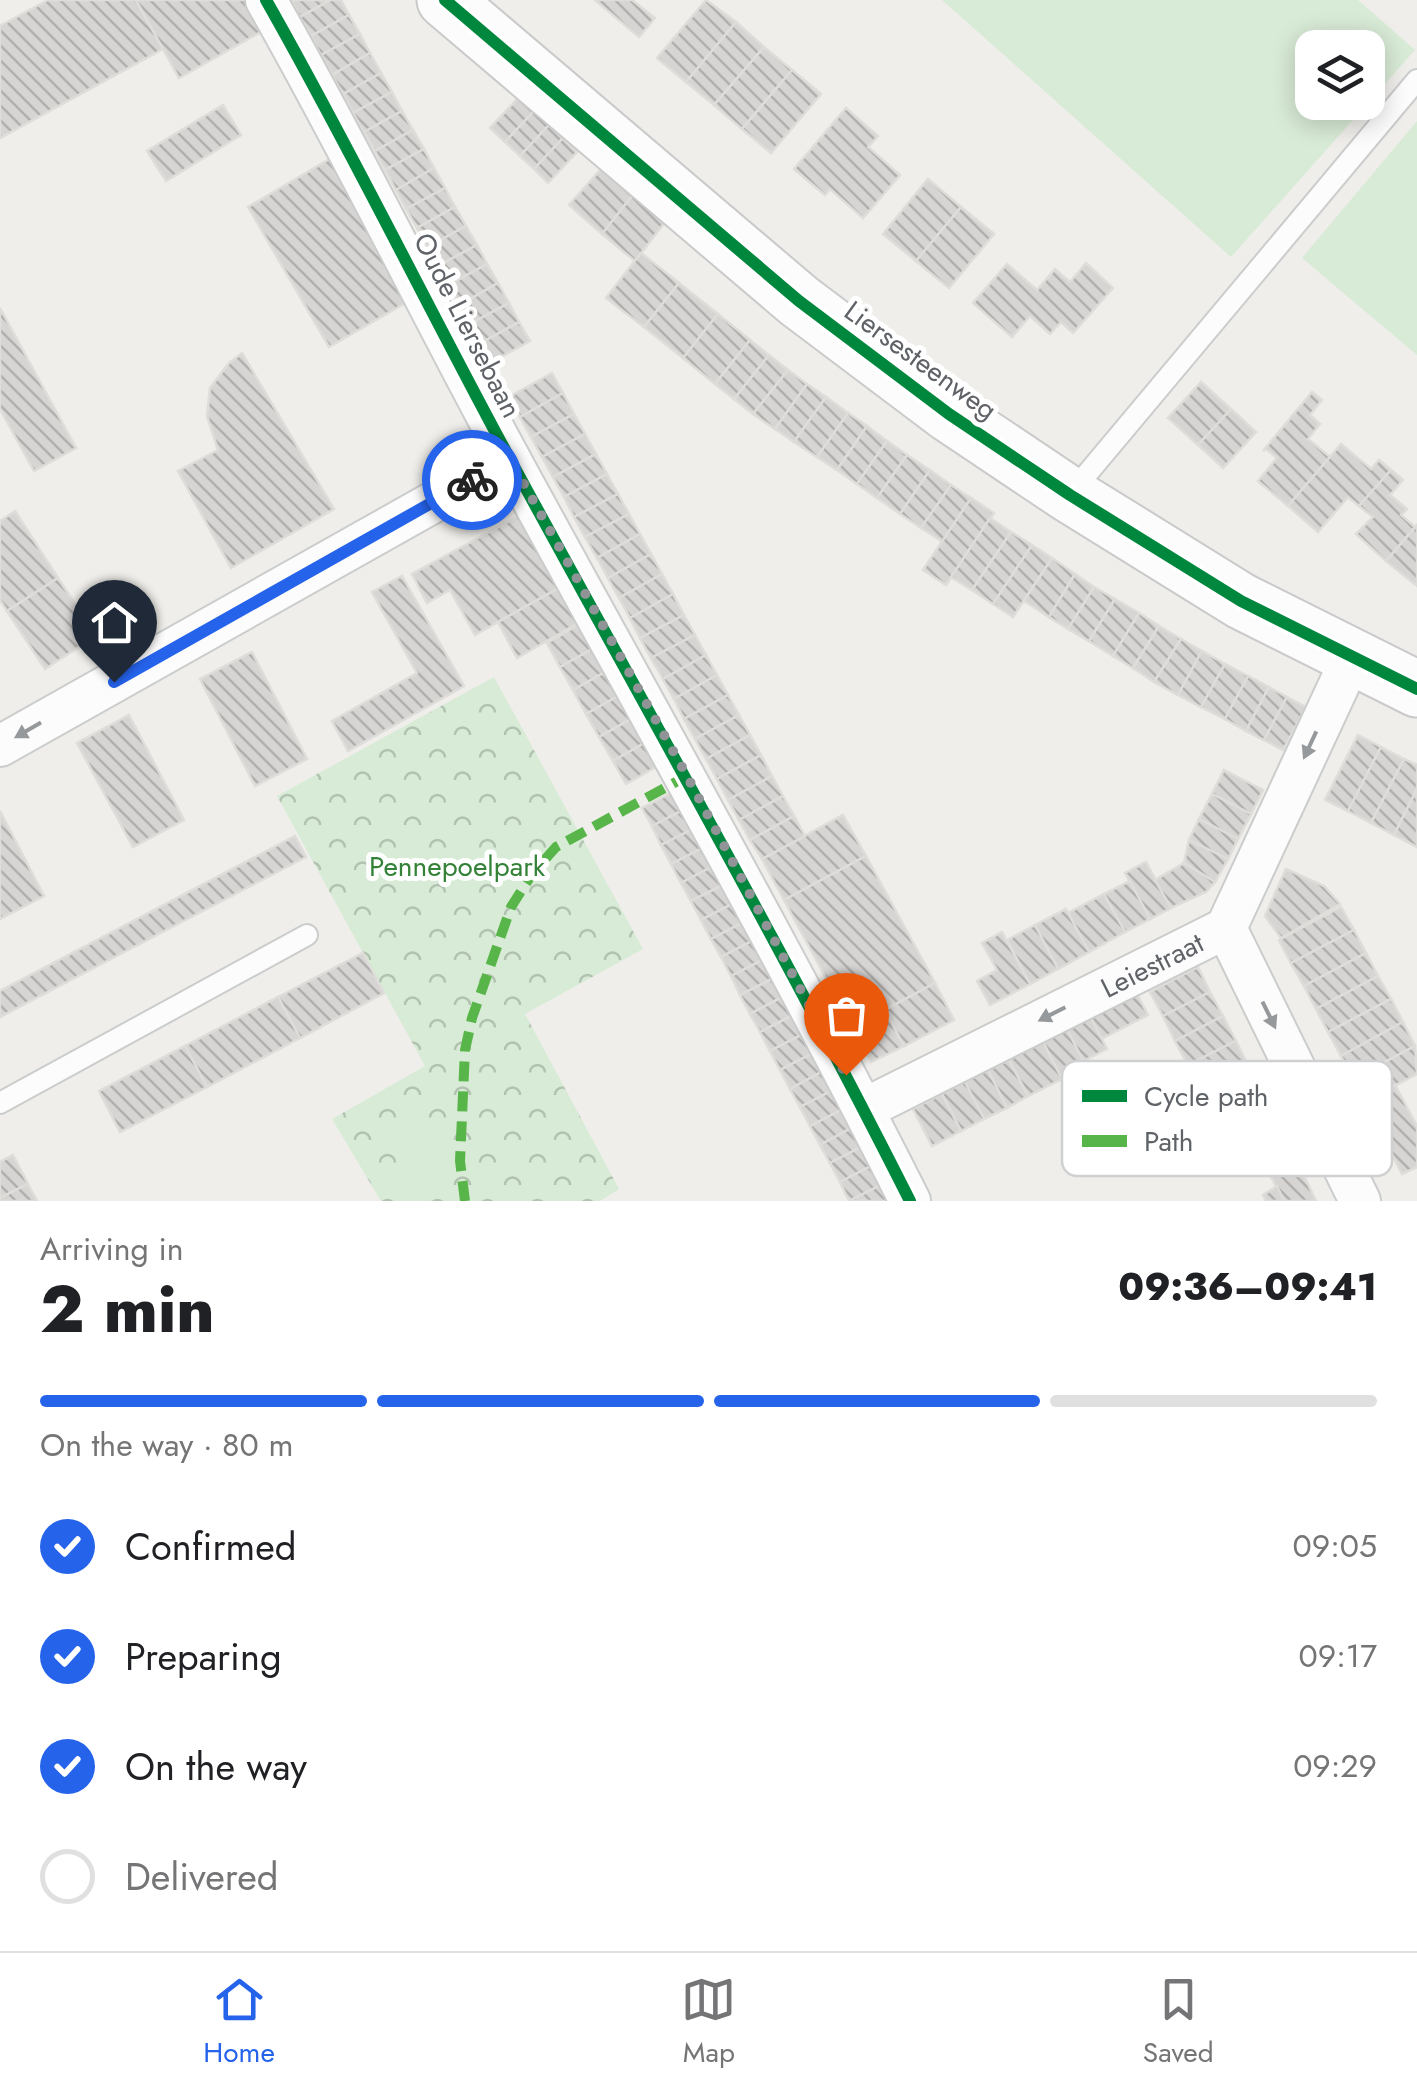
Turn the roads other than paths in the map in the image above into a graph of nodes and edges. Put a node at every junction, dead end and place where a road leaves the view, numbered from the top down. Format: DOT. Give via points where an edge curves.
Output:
graph roads {
  1 [pos="266,0"];
  2 [pos="447,0"];
  3 [pos="1417,80"];
  4 [pos="510,459"];
  5 [pos="1070,495"];
  6 [pos="1352,657"];
  7 [pos="1417,689"];
  8 [pos="0,746"];
  9 [pos="1226,928"];
  10 [pos="307,934"];
  11 [pos="1291,1061"];
  12 [pos="0,1103"];
  13 [pos="864,1108"];
  14 [pos="1348,1176"];
  15 [pos="910,1201"];
  16 [pos="1360,1201"];
  1 -- 4 [label="street, Oude Liersebaan"];
  2 -- 5 [label="main road, Liersesteenweg" via="799,302"];
  3 -- 5 [label="lane"];
  4 -- 8 [label="street, one-way"];
  4 -- 13 [label="street, Oude Liersebaan"];
  5 -- 6 [label="main road, Liersesteenweg" via="1241,601"];
  6 -- 7 [label="main road, Liersesteenweg"];
  6 -- 9 [label="street, Leiestraat, one-way"];
  9 -- 11 [label="street, one-way"];
  9 -- 13 [label="street, Leiestraat, one-way"];
  10 -- 12 [label="lane"];
  13 -- 15 [label="street, Oude Liersebaan"];
  14 -- 16 [label="street, one-way"];
}
